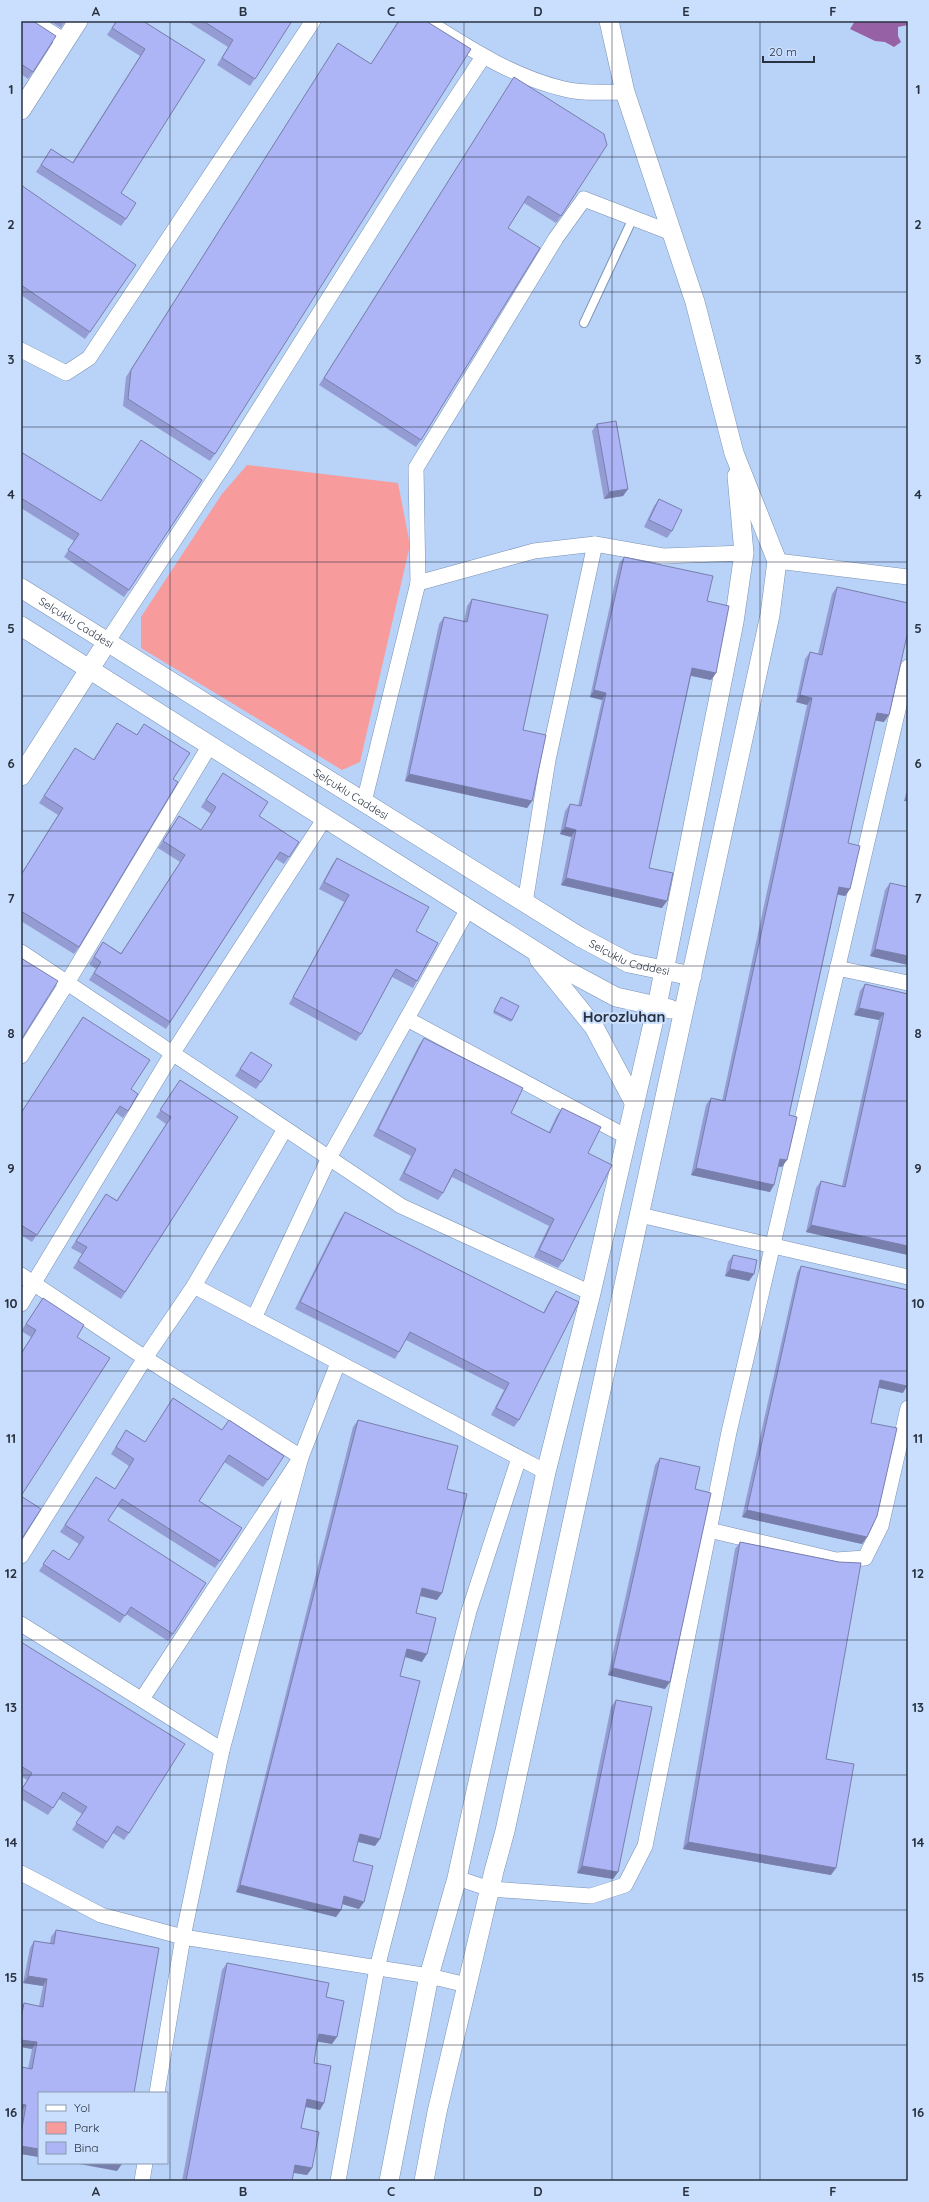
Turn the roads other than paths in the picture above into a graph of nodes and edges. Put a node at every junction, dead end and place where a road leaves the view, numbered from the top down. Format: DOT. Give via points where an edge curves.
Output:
graph roads {
  1 [pos="33,21"];
  2 [pos="78,21"];
  3 [pos="314,21"];
  4 [pos="426,21"];
  5 [pos="609,21"];
  6 [pos="65,41"];
  7 [pos="483,57"];
  8 [pos="625,92"];
  9 [pos="21,110"];
  10 [pos="633,218"];
  11 [pos="672,233"];
  12 [pos="584,323"];
  13 [pos="21,350"];
  14 [pos="734,453"];
  15 [pos="595,544"];
  16 [pos="744,553"];
  17 [pos="777,561"];
  18 [pos="908,577"];
  19 [pos="418,583"];
  20 [pos="21,588"];
  21 [pos="21,626"];
  22 [pos="107,642"];
  23 [pos="908,667"];
  24 [pos="89,669"];
  25 [pos="210,745"];
  26 [pos="21,776"];
  27 [pos="364,802"];
  28 [pos="325,818"];
  29 [pos="525,902"];
  30 [pos="468,909"];
  31 [pos="528,946"];
  32 [pos="21,952"];
  33 [pos="837,968"];
  34 [pos="664,971"];
  35 [pos="692,976"];
  36 [pos="67,983"];
  37 [pos="908,983"];
  38 [pos="657,1006"];
  39 [pos="684,1012"];
  40 [pos="406,1019"];
  41 [pos="172,1054"];
  42 [pos="21,1056"];
  43 [pos="635,1104"];
  44 [pos="285,1129"];
  45 [pos="627,1138"];
  46 [pos="329,1158"];
  47 [pos="640,1215"];
  48 [pos="772,1246"];
  49 [pos="21,1275"];
  50 [pos="908,1277"];
  51 [pos="34,1284"];
  52 [pos="194,1286"];
  53 [pos="591,1293"];
  54 [pos="21,1304"];
  55 [pos="254,1318"];
  56 [pos="145,1358"];
  57 [pos="338,1363"];
  58 [pos="908,1408"];
  59 [pos="301,1457"];
  60 [pos="519,1458"];
  61 [pos="546,1472"];
  62 [pos="709,1530"];
  63 [pos="21,1556"];
  64 [pos="21,1624"];
  65 [pos="142,1699"];
  66 [pos="222,1750"];
  67 [pos="21,1873"];
  68 [pos="457,1878"];
  69 [pos="490,1889"];
  70 [pos="183,1937"];
  71 [pos="378,1968"];
  72 [pos="429,1976"];
  73 [pos="467,1985"];
  74 [pos="157,2092"];
  75 [pos="146,2164"];
  76 [pos="142,2181"];
  77 [pos="338,2181"];
  78 [pos="389,2181"];
  79 [pos="424,2181"];
  1 -- 6 [label="street"];
  2 -- 6 [label="street"];
  3 -- 13 [label="street" via="89,358 66,372"];
  4 -- 7 [label="street"];
  5 -- 8 [label="street"];
  6 -- 9 [label="street"];
  7 -- 8 [label="street" via="564,89"];
  7 -- 22 [label="street" via="227,460"];
  8 -- 11 [label="street"];
  10 -- 11 [label="street"];
  10 -- 12 [label="lane"];
  10 -- 19 [label="street" via="584,199 556,238 416,468"];
  11 -- 14 [label="street" via="695,302"];
  14 -- 16 [label="street"];
  14 -- 17 [label="street"];
  15 -- 16 [label="street" via="663,556"];
  15 -- 19 [label="street" via="534,551"];
  15 -- 29 [label="street" via="548,760"];
  16 -- 34 [label="street" via="734,622"];
  17 -- 18 [label="street"];
  17 -- 35 [label="street" via="770,615"];
  19 -- 27 [label="street"];
  20 -- 22 [label="street, Selçuklu Caddesi"];
  21 -- 24 [label="street"];
  22 -- 24 [label="street"];
  22 -- 27 [label="street, Selçuklu Caddesi"];
  23 -- 33 [label="street"];
  24 -- 25 [label="street"];
  24 -- 26 [label="street"];
  25 -- 28 [label="street"];
  25 -- 36 [label="street"];
  27 -- 29 [label="street, Selçuklu Caddesi"];
  28 -- 30 [label="street"];
  28 -- 41 [label="street"];
  29 -- 34 [label="street, Selçuklu Caddesi" via="580,937 629,963"];
  30 -- 31 [label="street"];
  30 -- 40 [label="street"];
  31 -- 38 [label="street" via="616,997"];
  31 -- 43 [label="street" via="594,1028"];
  32 -- 36 [label="street"];
  33 -- 37 [label="street"];
  33 -- 48 [label="street"];
  34 -- 35 [label="street, Selçuklu Caddesi"];
  34 -- 38 [label="street"];
  35 -- 39 [label="street"];
  36 -- 41 [label="street"];
  36 -- 42 [label="street"];
  38 -- 39 [label="street"];
  38 -- 43 [label="street"];
  39 -- 47 [label="street"];
  40 -- 45 [label="street"];
  40 -- 46 [label="street"];
  41 -- 44 [label="street"];
  41 -- 51 [label="street"];
  43 -- 45 [label="street"];
  44 -- 46 [label="street"];
  44 -- 52 [label="street"];
  45 -- 53 [label="street"];
  46 -- 53 [label="street" via="401,1206"];
  46 -- 55 [label="street"];
  47 -- 48 [label="street"];
  47 -- 69 [label="street" via="505,1831"];
  48 -- 50 [label="street"];
  48 -- 62 [label="street" via="728,1432"];
  49 -- 51 [label="street"];
  51 -- 54 [label="street"];
  51 -- 56 [label="street"];
  52 -- 55 [label="street"];
  52 -- 56 [label="street"];
  53 -- 61 [label="street"];
  55 -- 57 [label="street"];
  56 -- 59 [label="street"];
  56 -- 63 [label="street"];
  57 -- 59 [label="street"];
  57 -- 60 [label="street"];
  58 -- 62 [label="street" via="881,1526 865,1558 836,1560"];
  59 -- 65 [label="street"];
  59 -- 66 [label="street"];
  60 -- 61 [label="street"];
  60 -- 71 [label="street" via="469,1611"];
  61 -- 68 [label="street"];
  62 -- 69 [label="street" via="645,1846 625,1884 591,1896"];
  64 -- 65 [label="street"];
  65 -- 66 [label="street"];
  66 -- 70 [label="street"];
  67 -- 70 [label="street" via="101,1915"];
  68 -- 69 [label="street"];
  68 -- 72 [label="street"];
  69 -- 73 [label="street"];
  70 -- 71 [label="street"];
  70 -- 74 [label="street"];
  71 -- 72 [label="street"];
  71 -- 77 [label="street"];
  72 -- 73 [label="street"];
  72 -- 78 [label="street"];
  73 -- 79 [label="street" via="437,2112"];
  75 -- 76 [label="street"];
}
